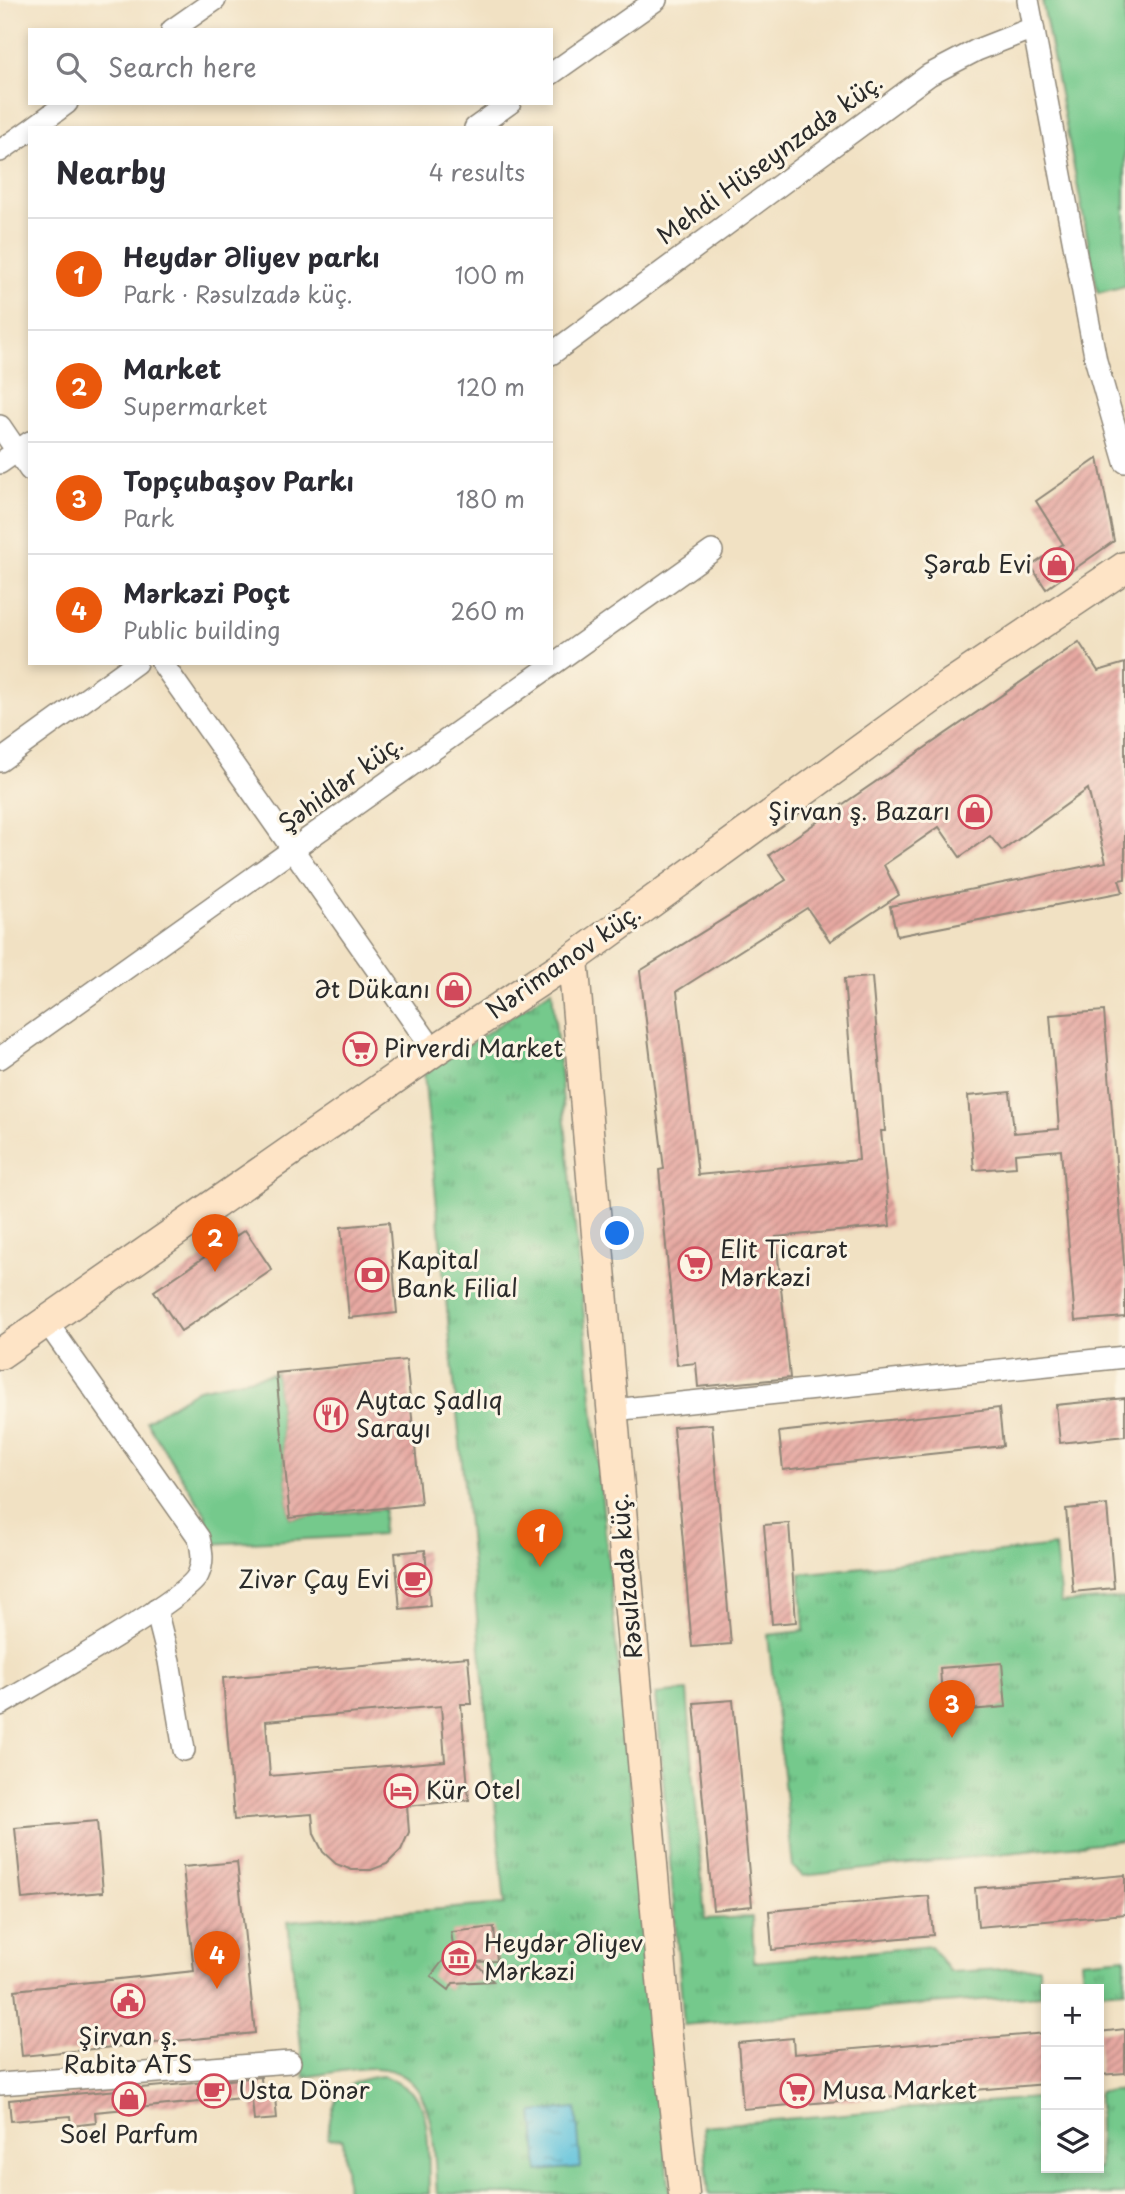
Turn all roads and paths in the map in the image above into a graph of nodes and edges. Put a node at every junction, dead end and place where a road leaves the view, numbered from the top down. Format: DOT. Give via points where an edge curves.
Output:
graph roads {
  1 [pos="215,0"];
  2 [pos="656,0"];
  3 [pos="1028,0"];
  4 [pos="175,28"];
  5 [pos="1033,28"];
  6 [pos="553,73"];
  7 [pos="64,105"];
  8 [pos="507,105"];
  9 [pos="35,126"];
  10 [pos="478,126"];
  11 [pos="28,131"];
  12 [pos="0,151"];
  13 [pos="553,353"];
  14 [pos="0,426"];
  15 [pos="16,452"];
  16 [pos="1125,462"];
  17 [pos="28,467"];
  18 [pos="712,551"];
  19 [pos="1125,567"];
  20 [pos="553,664"];
  21 [pos="133,665"];
  22 [pos="163,665"];
  23 [pos="552,665"];
  24 [pos="0,761"];
  25 [pos="293,850"];
  26 [pos="573,959"];
  27 [pos="434,1051"];
  28 [pos="0,1058"];
  29 [pos="46,1321"];
  30 [pos="0,1354"];
  31 [pos="1125,1357"];
  32 [pos="613,1410"];
  33 [pos="156,1610"];
  34 [pos="0,1705"];
  35 [pos="184,1750"];
  36 [pos="290,2062"];
  37 [pos="0,2084"];
  38 [pos="684,2194"];
  1 -- 4 [label="street"];
  2 -- 6 [label="street"];
  3 -- 5 [label="street"];
  5 -- 13 [label="street, Mehdi Hüseynzadə küç." via="929,75"];
  5 -- 16 [label="street" via="1097,361"];
  7 -- 9 [label="street"];
  8 -- 10 [label="street"];
  11 -- 12 [label="street"];
  14 -- 15 [label="street"];
  15 -- 17 [label="street"];
  18 -- 20 [label="street, Şəhidlər küç."];
  19 -- 26 [label="main road, Nərimanov küç." via="951,684"];
  21 -- 24 [label="street"];
  22 -- 25 [label="street"];
  23 -- 25 [label="street, Şəhidlər küç."];
  25 -- 27 [label="street"];
  25 -- 28 [label="street, Şəhidlər küç."];
  26 -- 27 [label="main road, Nərimanov küç."];
  26 -- 32 [label="main road, Rəsulzadə küç."];
  27 -- 29 [label="main road, Nərimanov küç."];
  29 -- 30 [label="main road, Nərimanov küç."];
  29 -- 33 [label="street" via="199,1538 203,1558 198,1577"];
  31 -- 32 [label="street"];
  32 -- 38 [label="main road, Rəsulzadə küç."];
  33 -- 34 [label="street"];
  33 -- 35 [label="street"];
  36 -- 37 [label="street"];
}
